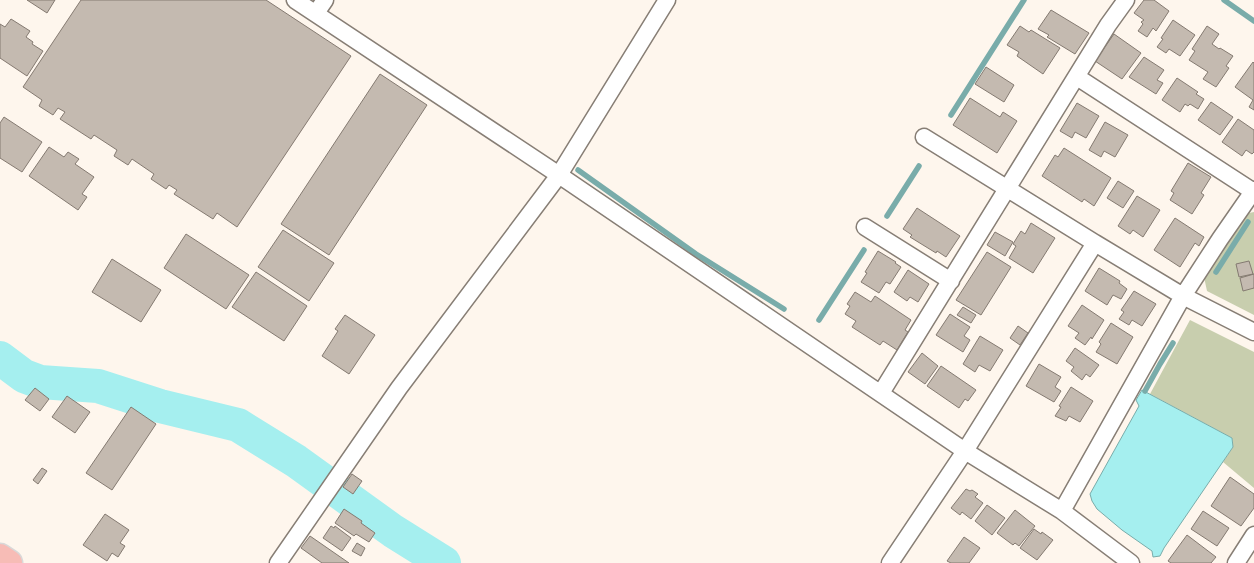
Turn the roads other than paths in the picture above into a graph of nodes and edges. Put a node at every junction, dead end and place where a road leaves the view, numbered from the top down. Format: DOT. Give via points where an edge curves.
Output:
graph roads {
  1 [pos="295,0"];
  2 [pos="667,0"];
  3 [pos="1126,0"];
  4 [pos="321,7"];
  5 [pos="1077,77"];
  6 [pos="924,137"];
  7 [pos="559,175"];
  8 [pos="1008,189"];
  9 [pos="1254,191"];
  10 [pos="866,228"];
  11 [pos="1095,243"];
  12 [pos="950,281"];
  13 [pos="1183,296"];
  14 [pos="1254,332"];
  15 [pos="881,393"];
  16 [pos="966,450"];
  17 [pos="1062,511"];
  18 [pos="1254,535"];
  19 [pos="0,557"];
  20 [pos="9,563"];
  21 [pos="278,563"];
  22 [pos="890,563"];
  23 [pos="1131,563"];
  24 [pos="1236,563"];
  1 -- 4 [label="street"];
  2 -- 7 [label="street"];
  3 -- 5 [label="street"];
  4 -- 7 [label="street"];
  5 -- 8 [label="street"];
  5 -- 9 [label="street"];
  6 -- 8 [label="street"];
  7 -- 15 [label="street"];
  7 -- 21 [label="street" via="399,388"];
  8 -- 11 [label="street"];
  8 -- 12 [label="street"];
  9 -- 13 [label="street"];
  10 -- 12 [label="street"];
  11 -- 13 [label="street"];
  11 -- 16 [label="street"];
  12 -- 15 [label="street"];
  13 -- 14 [label="street"];
  13 -- 17 [label="street"];
  15 -- 16 [label="street"];
  16 -- 17 [label="street"];
  16 -- 22 [label="street"];
  17 -- 23 [label="street"];
  18 -- 24 [label="street"];
  19 -- 20 [label="main road"];
}
